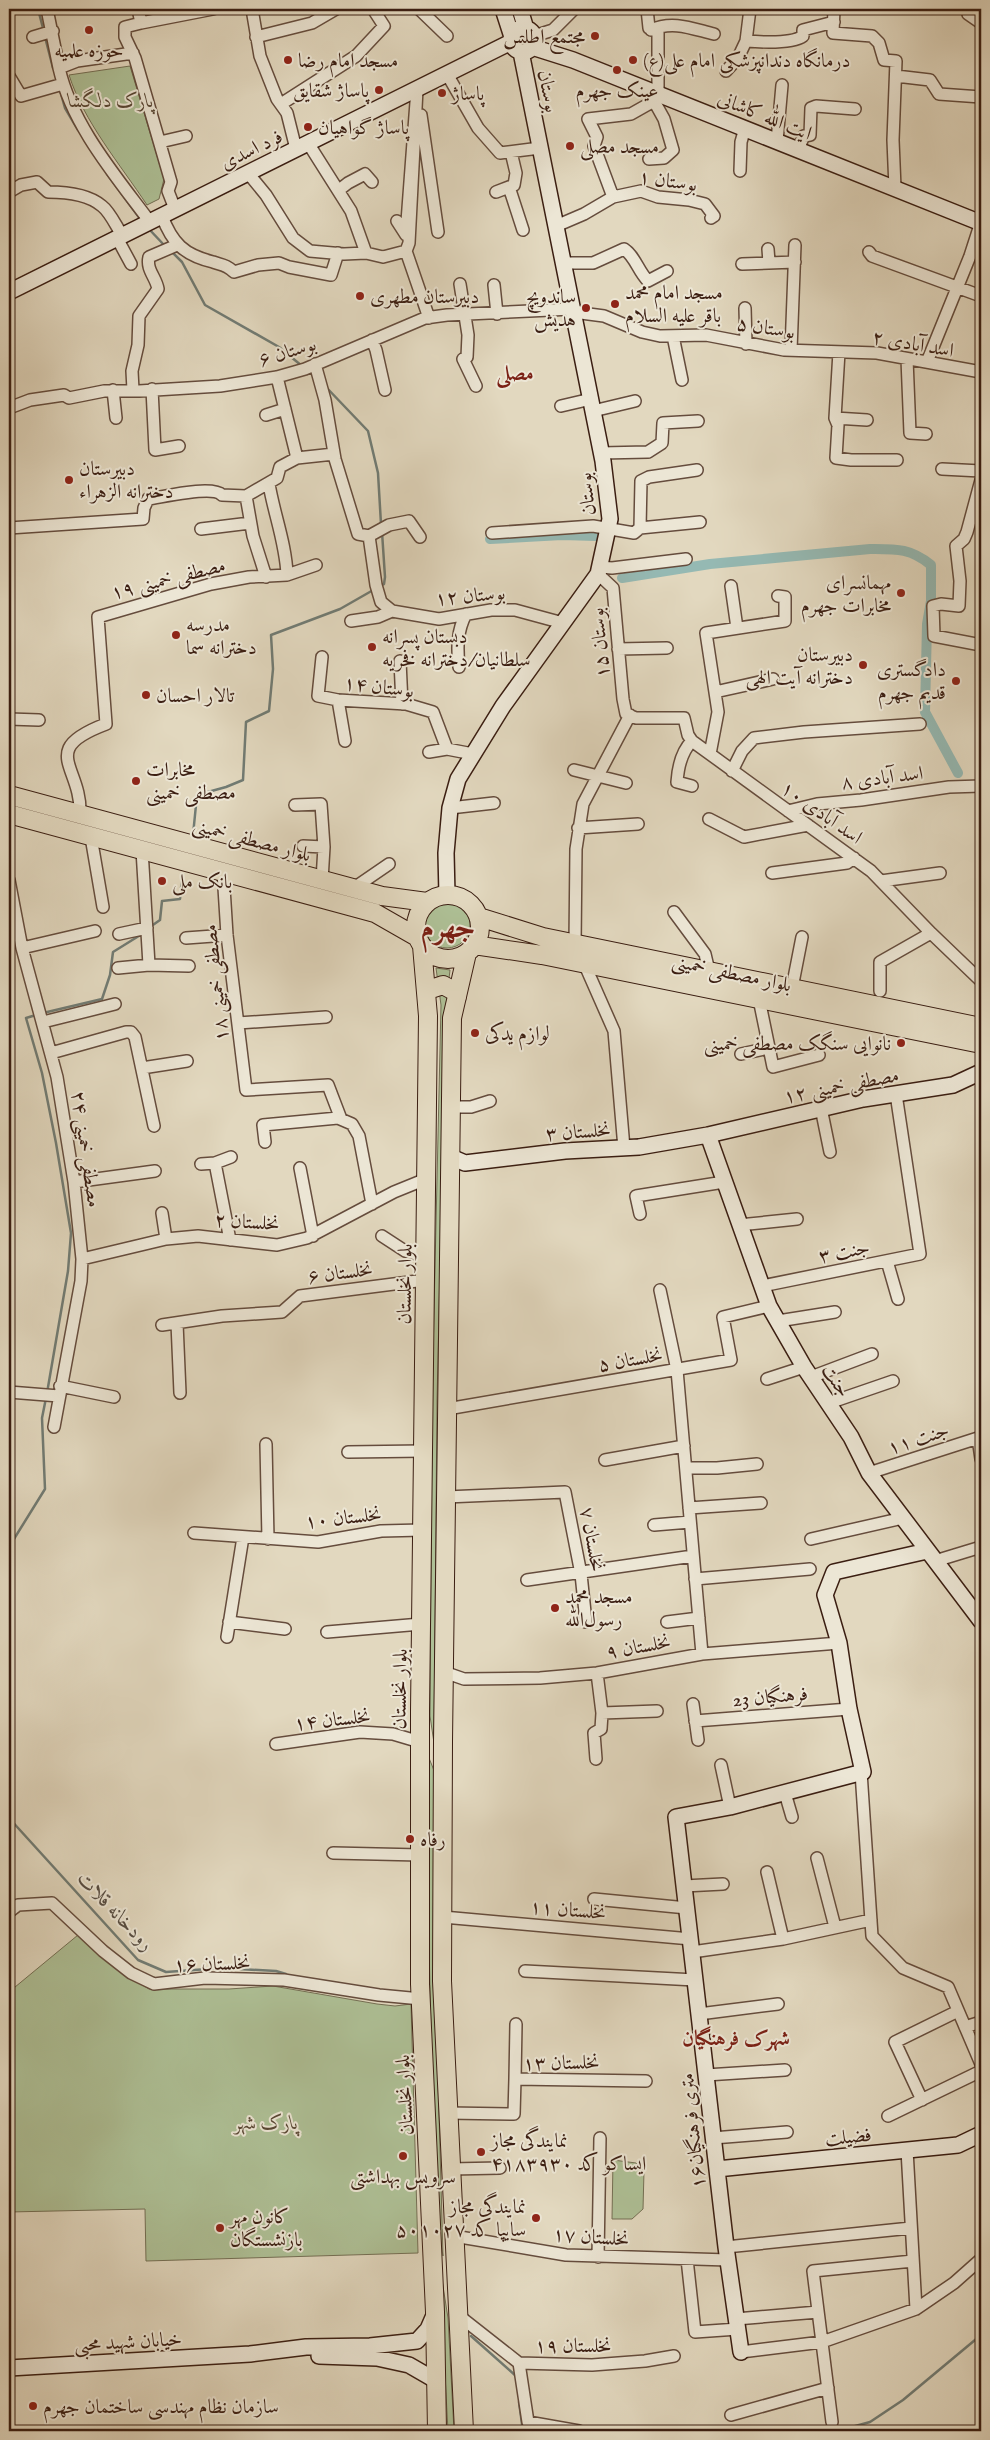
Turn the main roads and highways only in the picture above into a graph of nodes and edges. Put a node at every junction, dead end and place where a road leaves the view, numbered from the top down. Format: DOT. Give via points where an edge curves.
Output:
graph roads {
  1 [pos="504,9"];
  2 [pos="520,9"];
  3 [pos="523,41"];
  4 [pos="981,222"];
  5 [pos="9,292"];
  6 [pos="9,795"];
  7 [pos="9,814"];
  8 [pos="447,894"];
  9 [pos="427,902"];
  10 [pos="479,917"];
  11 [pos="419,941"];
  12 [pos="471,949"];
  13 [pos="427,993"];
  14 [pos="457,997"];
  15 [pos="816,1002"];
  16 [pos="981,1027"];
  17 [pos="981,1044"];
  18 [pos="981,1072"];
  19 [pos="708,1135"];
  20 [pos="450,1157"];
  21 [pos="931,1556"];
  22 [pos="981,1621"];
  23 [pos="420,1746"];
  24 [pos="443,1751"];
  25 [pos="981,2134"];
  26 [pos="717,2169"];
  27 [pos="435,2312"];
  28 [pos="741,2352"];
  29 [pos="250,2354"];
  30 [pos="9,2368"];
  31 [pos="434,2380"];
  32 [pos="437,2431"];
  33 [pos="464,2431"];
  1 -- 3 [label="main road"];
  2 -- 3 [label="main road"];
  3 -- 4 [label="main road, ایت الله کاشانی" via="656,97 745,128"];
  3 -- 5 [label="main road, فرد اسدی" via="447,74"];
  3 -- 8 [label="main road, بوستان" via="540,148 602,453 610,519 599,570 503,706 458,779 450,808"];
  6 -- 9 [label="main road, بلوار مصطفی خمینی" via="382,896"];
  7 -- 11 [label="main road, بلوار مصطفی خمینی" via="375,913"];
  8 -- 9 [label="main road"];
  8 -- 10 [label="main road" via="467,900"];
  9 -- 11 [label="main road" via="417,918"];
  10 -- 12 [label="main road" via="480,927"];
  10 -- 15 [label="main road, بلوار مصطفی خمینی" via="543,938 792,988"];
  11 -- 12 [label="main road" via="429,953 443,958 458,958"];
  11 -- 13 [label="main road, بلوار نخلستان"];
  12 -- 14 [label="main road"];
  12 -- 15 [label="main road, بلوار مصطفی خمینی" via="584,963 759,999"];
  13 -- 14 [label="main road" via="431,988 443,985 454,991"];
  13 -- 23 [label="main road, بلوار نخلستان"];
  14 -- 20 [label="main road" via="452,1018"];
  15 -- 16 [label="main road, بلوار مصطفی خمینی"];
  15 -- 17 [label="main road, بلوار مصطفی خمینی"];
  18 -- 19 [label="main road, مصطفی خمینی ۱۲" via="953,1085 821,1108"];
  19 -- 20 [label="main road, نخلستان ۳" via="624,1148 565,1151 465,1163"];
  19 -- 21 [label="main road, جنت" via="769,1306 870,1473"];
  20 -- 24 [label="main road"];
  21 -- 22 [label="main road, جنت"];
  21 -- 26 [label="main road, ۱۶متری فرهنگیان" via="834,1572 825,1595 839,1643 861,1772 730,1807 676,1817"];
  23 -- 24 [label="main road"];
  23 -- 27 [label="main road, بلوار نخلستان" via="421,1999"];
  24 -- 33 [label="main road" via="442,1981"];
  25 -- 26 [label="main road, فضیلت" via="958,2145"];
  26 -- 28 [label="main road, ۱۶متری فرهنگیان"];
  27 -- 29 [label="main road, خیابان شهید محبی" via="428,2329 417,2341 306,2347"];
  27 -- 31 [label="main road, بلوار نخلستان"];
  29 -- 30 [label="main road, خیابان شهید محبی"];
  29 -- 31 [label="main road, خیابان شهید محبی" via="377,2358 408,2365"];
  31 -- 32 [label="main road, بلوار نخلستان"];
}
